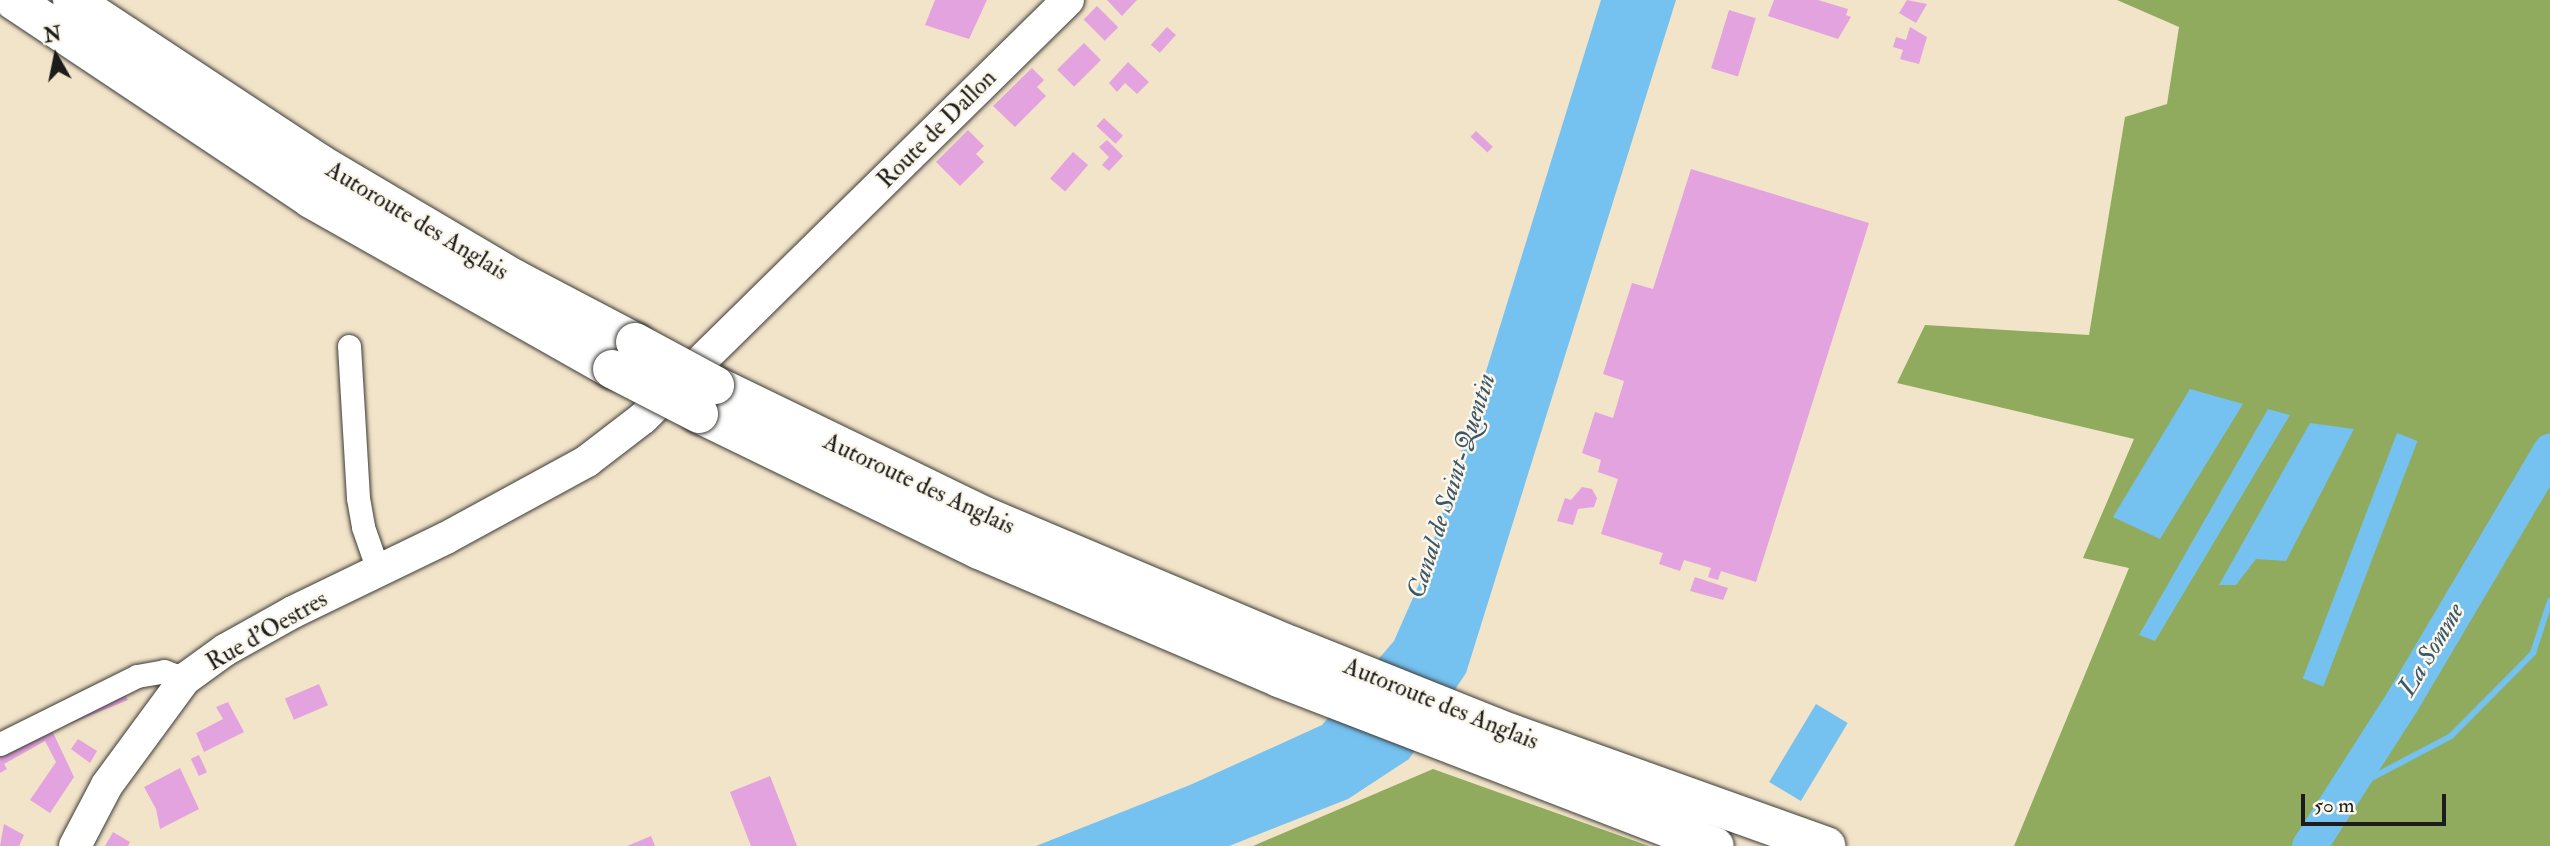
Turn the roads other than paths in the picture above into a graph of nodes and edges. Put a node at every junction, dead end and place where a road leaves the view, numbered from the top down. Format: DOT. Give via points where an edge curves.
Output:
graph roads {
  1 [pos="13,0"];
  2 [pos="72,0"];
  3 [pos="1068,0"];
  4 [pos="782,280"];
  5 [pos="349,346"];
  6 [pos="624,356"];
  7 [pos="378,570"];
  8 [pos="1286,662"];
  9 [pos="185,679"];
  10 [pos="0,744"];
  11 [pos="75,846"];
  12 [pos="1715,846"];
  13 [pos="1826,846"];
  1 -- 6 [label="highway, Autoroute des Anglais" via="311,199"];
  2 -- 6 [label="highway, Autoroute des Anglais" via="319,163 515,279"];
  3 -- 4 [label="street, Route de Dallon"];
  4 -- 7 [label="street, Rue d'Oestres" via="643,418 587,461"];
  5 -- 7 [label="street" via="358,498"];
  6 -- 8 [label="highway, Autoroute des Anglais, bridge" via="979,550"];
  7 -- 9 [label="street, Rue d'Oestres" via="225,650"];
  8 -- 12 [label="highway, Autoroute des Anglais"];
  8 -- 13 [label="highway, Autoroute des Anglais" via="1511,733"];
  9 -- 10 [label="street" via="164,671 137,676"];
  9 -- 11 [label="street, Rue d'Oestres" via="121,765"];
}
